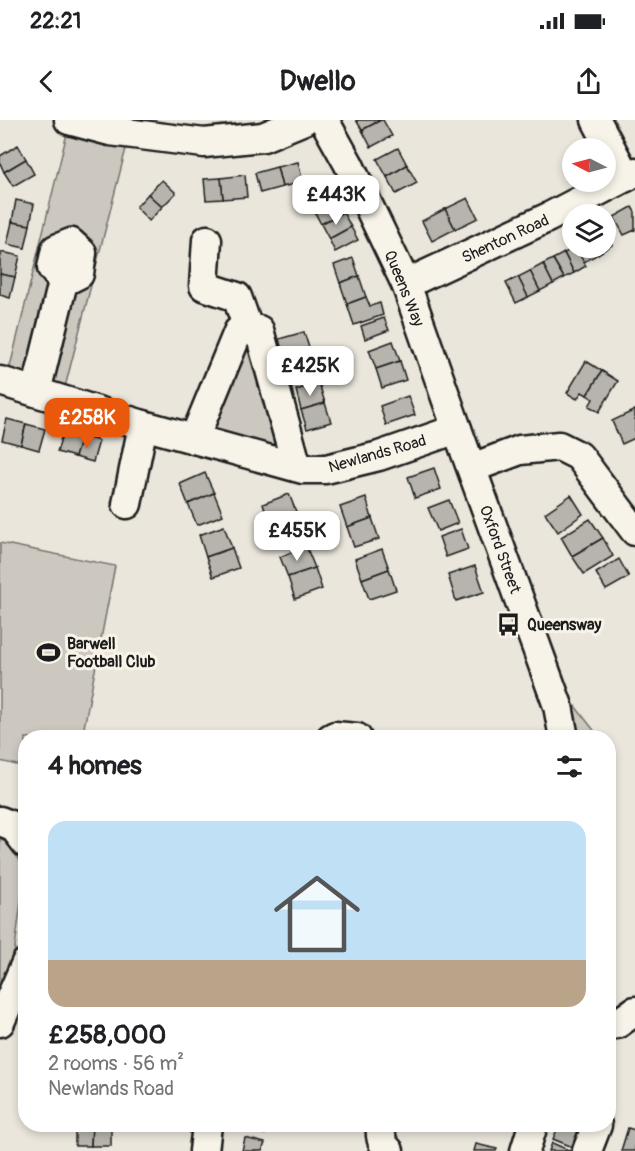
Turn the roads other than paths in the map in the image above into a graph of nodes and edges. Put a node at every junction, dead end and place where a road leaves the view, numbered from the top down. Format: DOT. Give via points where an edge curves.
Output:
graph roads {
  1 [pos="69,120"];
  2 [pos="304,120"];
  3 [pos="324,120"];
  4 [pos="596,120"];
  5 [pos="631,174"];
  6 [pos="207,240"];
  7 [pos="63,282"];
  8 [pos="406,284"];
  9 [pos="249,331"];
  10 [pos="0,381"];
  11 [pos="36,392"];
  12 [pos="143,425"];
  13 [pos="457,429"];
  14 [pos="194,439"];
  15 [pos="297,467"];
  16 [pos="472,468"];
  17 [pos="127,504"];
  18 [pos="630,517"];
  19 [pos="562,730"];
  20 [pos="0,821"];
  21 [pos="18,833"];
  22 [pos="18,981"];
  23 [pos="635,1011"];
  24 [pos="0,1022"];
  25 [pos="616,1024"];
  26 [pos="206,1132"];
  27 [pos="380,1132"];
  28 [pos="531,1132"];
  29 [pos="594,1132"];
  30 [pos="204,1151"];
  31 [pos="389,1151"];
  32 [pos="525,1151"];
  33 [pos="587,1151"];
  1 -- 2 [label="street" via="204,143 263,137"];
  3 -- 8 [label="street, Queens Way"];
  4 -- 5 [label="street"];
  5 -- 8 [label="street, Shenton Road" via="549,218"];
  6 -- 9 [label="street" via="204,286 237,297"];
  7 -- 11 [label="street"];
  8 -- 13 [label="street, Queens Way"];
  9 -- 14 [label="street" via="238,332"];
  9 -- 15 [label="street" via="258,330"];
  10 -- 11 [label="street, Newlands Road"];
  11 -- 12 [label="street, Newlands Road"];
  12 -- 14 [label="street, Newlands Road"];
  12 -- 17 [label="street"];
  13 -- 15 [label="street, Newlands Road" via="327,469"];
  13 -- 16 [label="street, Oxford Street"];
  14 -- 15 [label="street, Newlands Road"];
  16 -- 18 [label="street" via="520,450 559,446 579,456"];
  16 -- 19 [label="street, Oxford Street" via="558,706"];
  20 -- 21 [label="street"];
  22 -- 24 [label="street"];
  23 -- 25 [label="street"];
  26 -- 30 [label="street"];
  27 -- 31 [label="street"];
  28 -- 32 [label="street"];
  29 -- 33 [label="street"];
}
